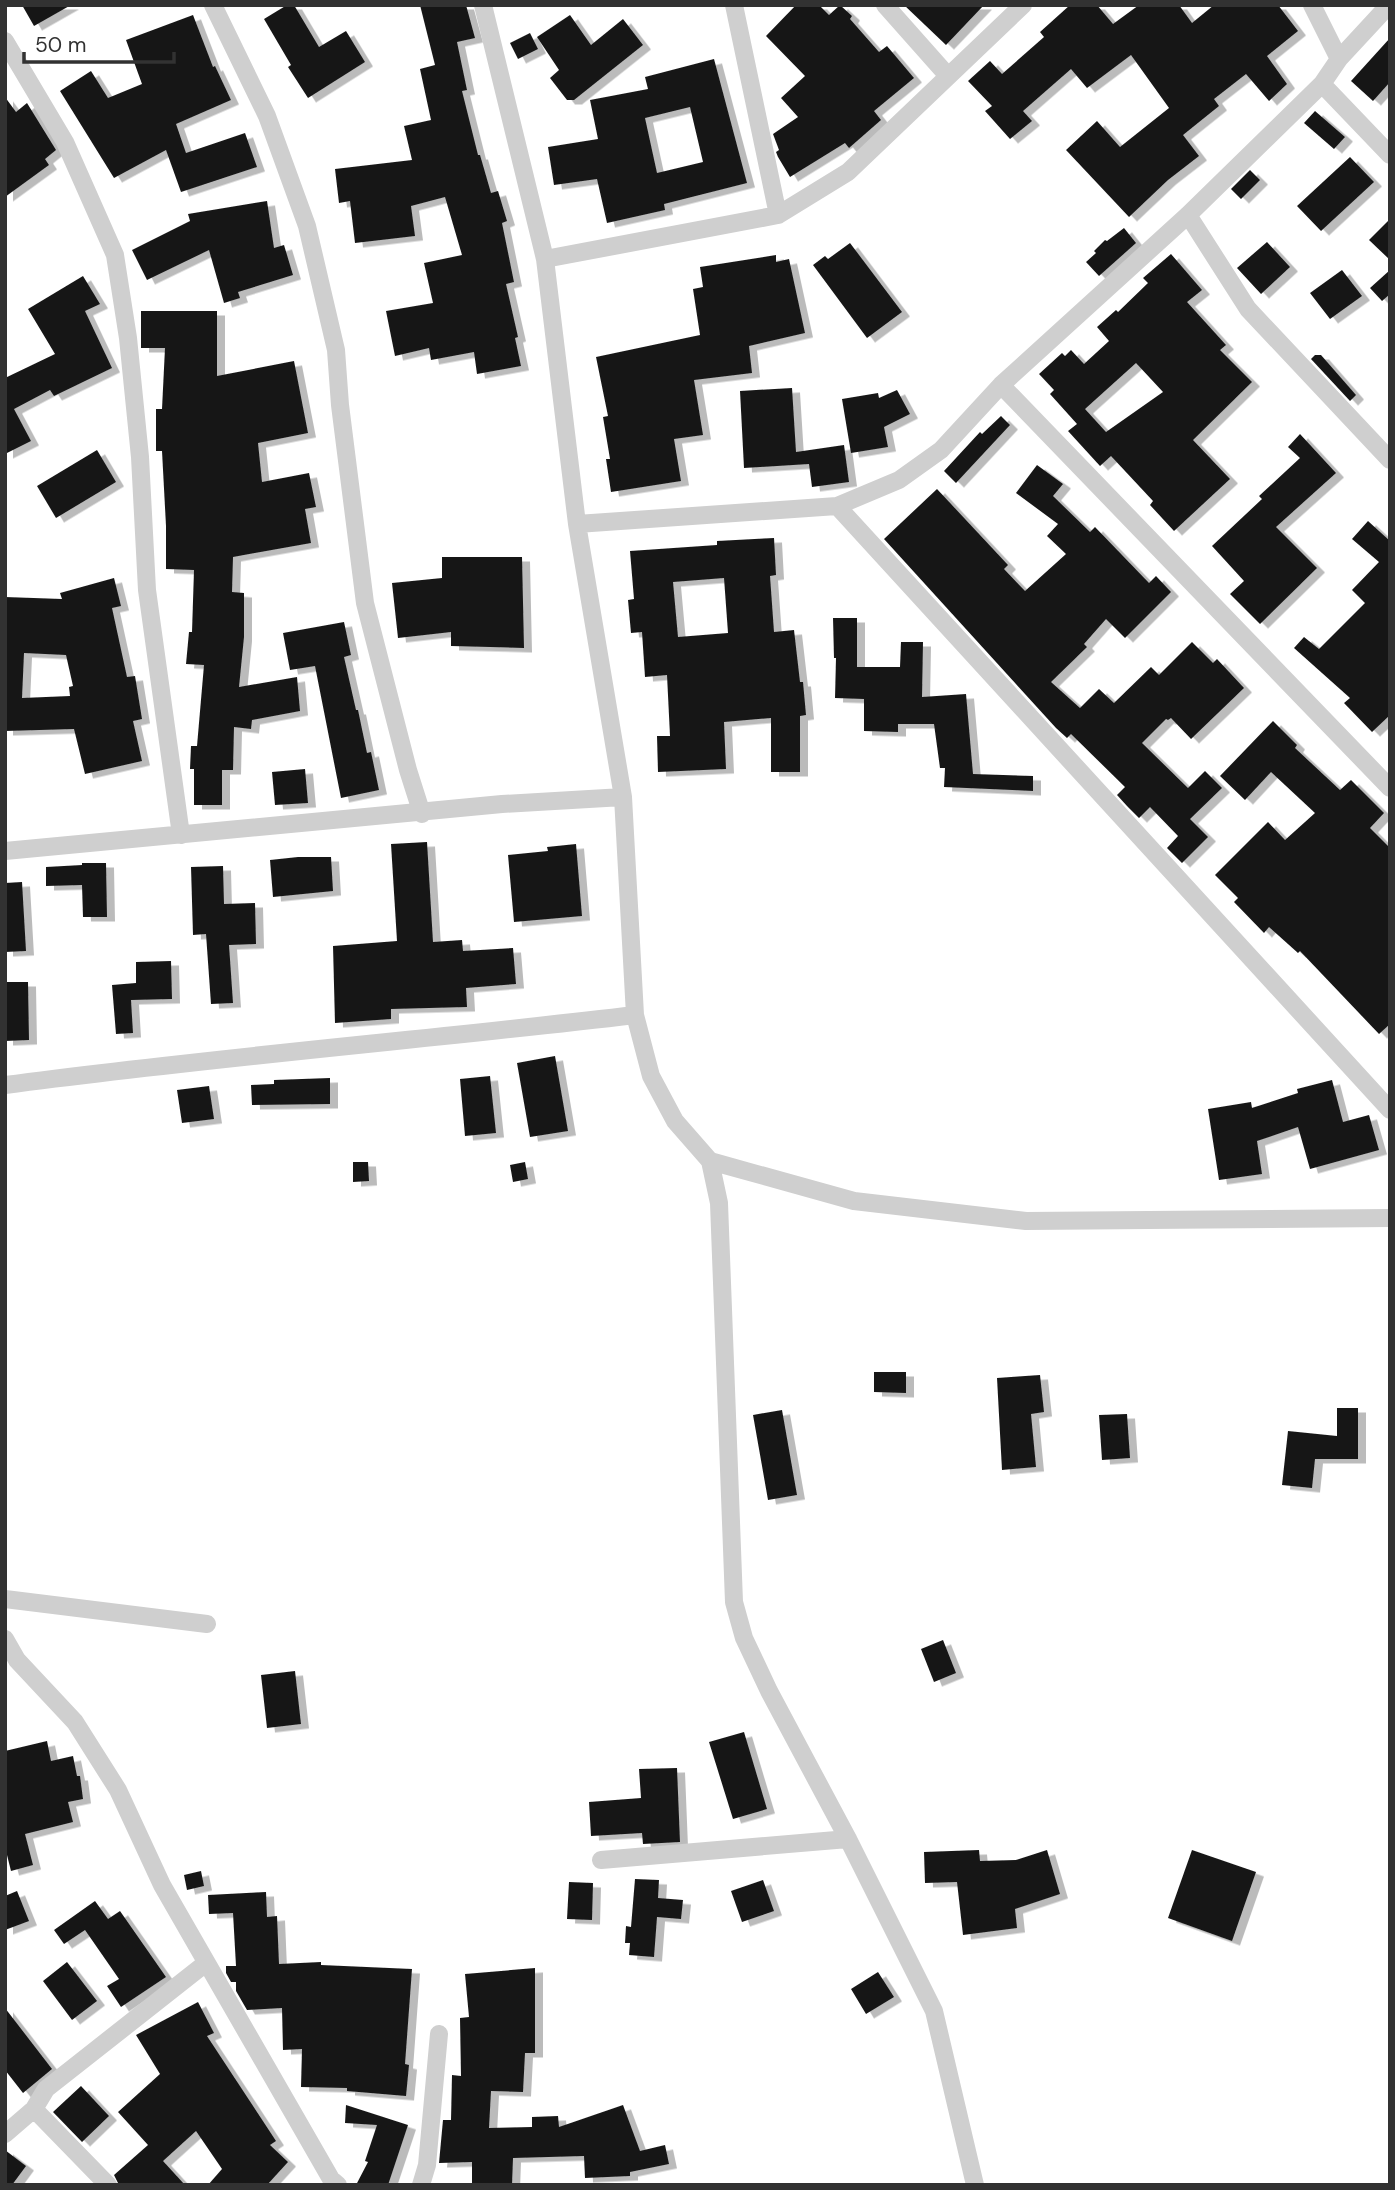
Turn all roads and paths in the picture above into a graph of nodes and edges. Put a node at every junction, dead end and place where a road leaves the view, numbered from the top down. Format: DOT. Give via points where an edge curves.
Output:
graph roads {
  1 [pos="213,5"];
  2 [pos="483,5"];
  3 [pos="734,5"];
  4 [pos="885,5"];
  5 [pos="1024,5"];
  6 [pos="1312,5"];
  7 [pos="1389,5"];
  8 [pos="5,41"];
  9 [pos="1339,59"];
  10 [pos="948,76"];
  11 [pos="1322,84"];
  12 [pos="1390,155"];
  13 [pos="778,215"];
  14 [pos="1188,215"];
  15 [pos="545,259"];
  16 [pos="1001,384"];
  17 [pos="1390,460"];
  18 [pos="837,506"];
  19 [pos="576,524"];
  20 [pos="1390,788"];
  21 [pos="623,797"];
  22 [pos="422,814"];
  23 [pos="181,835"];
  24 [pos="5,851"];
  25 [pos="635,1015"];
  26 [pos="5,1086"];
  27 [pos="1390,1110"];
  28 [pos="710,1161"];
  29 [pos="1390,1218"];
  30 [pos="5,1599"];
  31 [pos="207,1624"];
  32 [pos="5,1639"];
  33 [pos="848,1839"];
  34 [pos="601,1860"];
  35 [pos="206,1963"];
  36 [pos="439,2034"];
  37 [pos="34,2109"];
  38 [pos="5,2134"];
  39 [pos="108,2185"];
  40 [pos="338,2185"];
  41 [pos="421,2185"];
  42 [pos="975,2185"];
  1 -- 22 [label="street" via="267,116 307,226 335,350 365,603"];
  2 -- 15 [label="street"];
  3 -- 13 [label="street"];
  4 -- 10 [label="street"];
  5 -- 10 [label="street"];
  6 -- 9 [label="street"];
  7 -- 9 [label="street"];
  8 -- 23 [label="street" via="65,142 114,254 141,457 147,590"];
  9 -- 11 [label="street"];
  10 -- 13 [label="street" via="848,172"];
  11 -- 12 [label="street"];
  11 -- 14 [label="street"];
  13 -- 15 [label="street"];
  14 -- 16 [label="street"];
  14 -- 17 [label="street" via="1248,309"];
  15 -- 19 [label="street"];
  16 -- 18 [label="street" via="940,450 899,480"];
  16 -- 20 [label="street"];
  18 -- 19 [label="street"];
  18 -- 27 [label="street"];
  19 -- 21 [label="street"];
  21 -- 22 [label="street"];
  21 -- 25 [label="street"];
  22 -- 23 [label="street"];
  23 -- 24 [label="street"];
  25 -- 26 [label="street" via="308,1048"];
  25 -- 28 [label="street" via="651,1076 675,1121"];
  28 -- 29 [label="street" via="854,1201 1026,1221"];
  28 -- 33 [label="street" via="719,1203 734,1602 744,1638 769,1691"];
  30 -- 31 [label="street"];
  32 -- 35 [label="street" via="18,1660 75,1722 118,1790 162,1885"];
  33 -- 34 [label="street"];
  33 -- 42 [label="street" via="933,2011"];
  35 -- 37 [label="street" via="46,2089"];
  35 -- 40 [label="street"];
  36 -- 41 [label="street" via="427,2165"];
  37 -- 38 [label="street"];
  37 -- 39 [label="street"];
}
